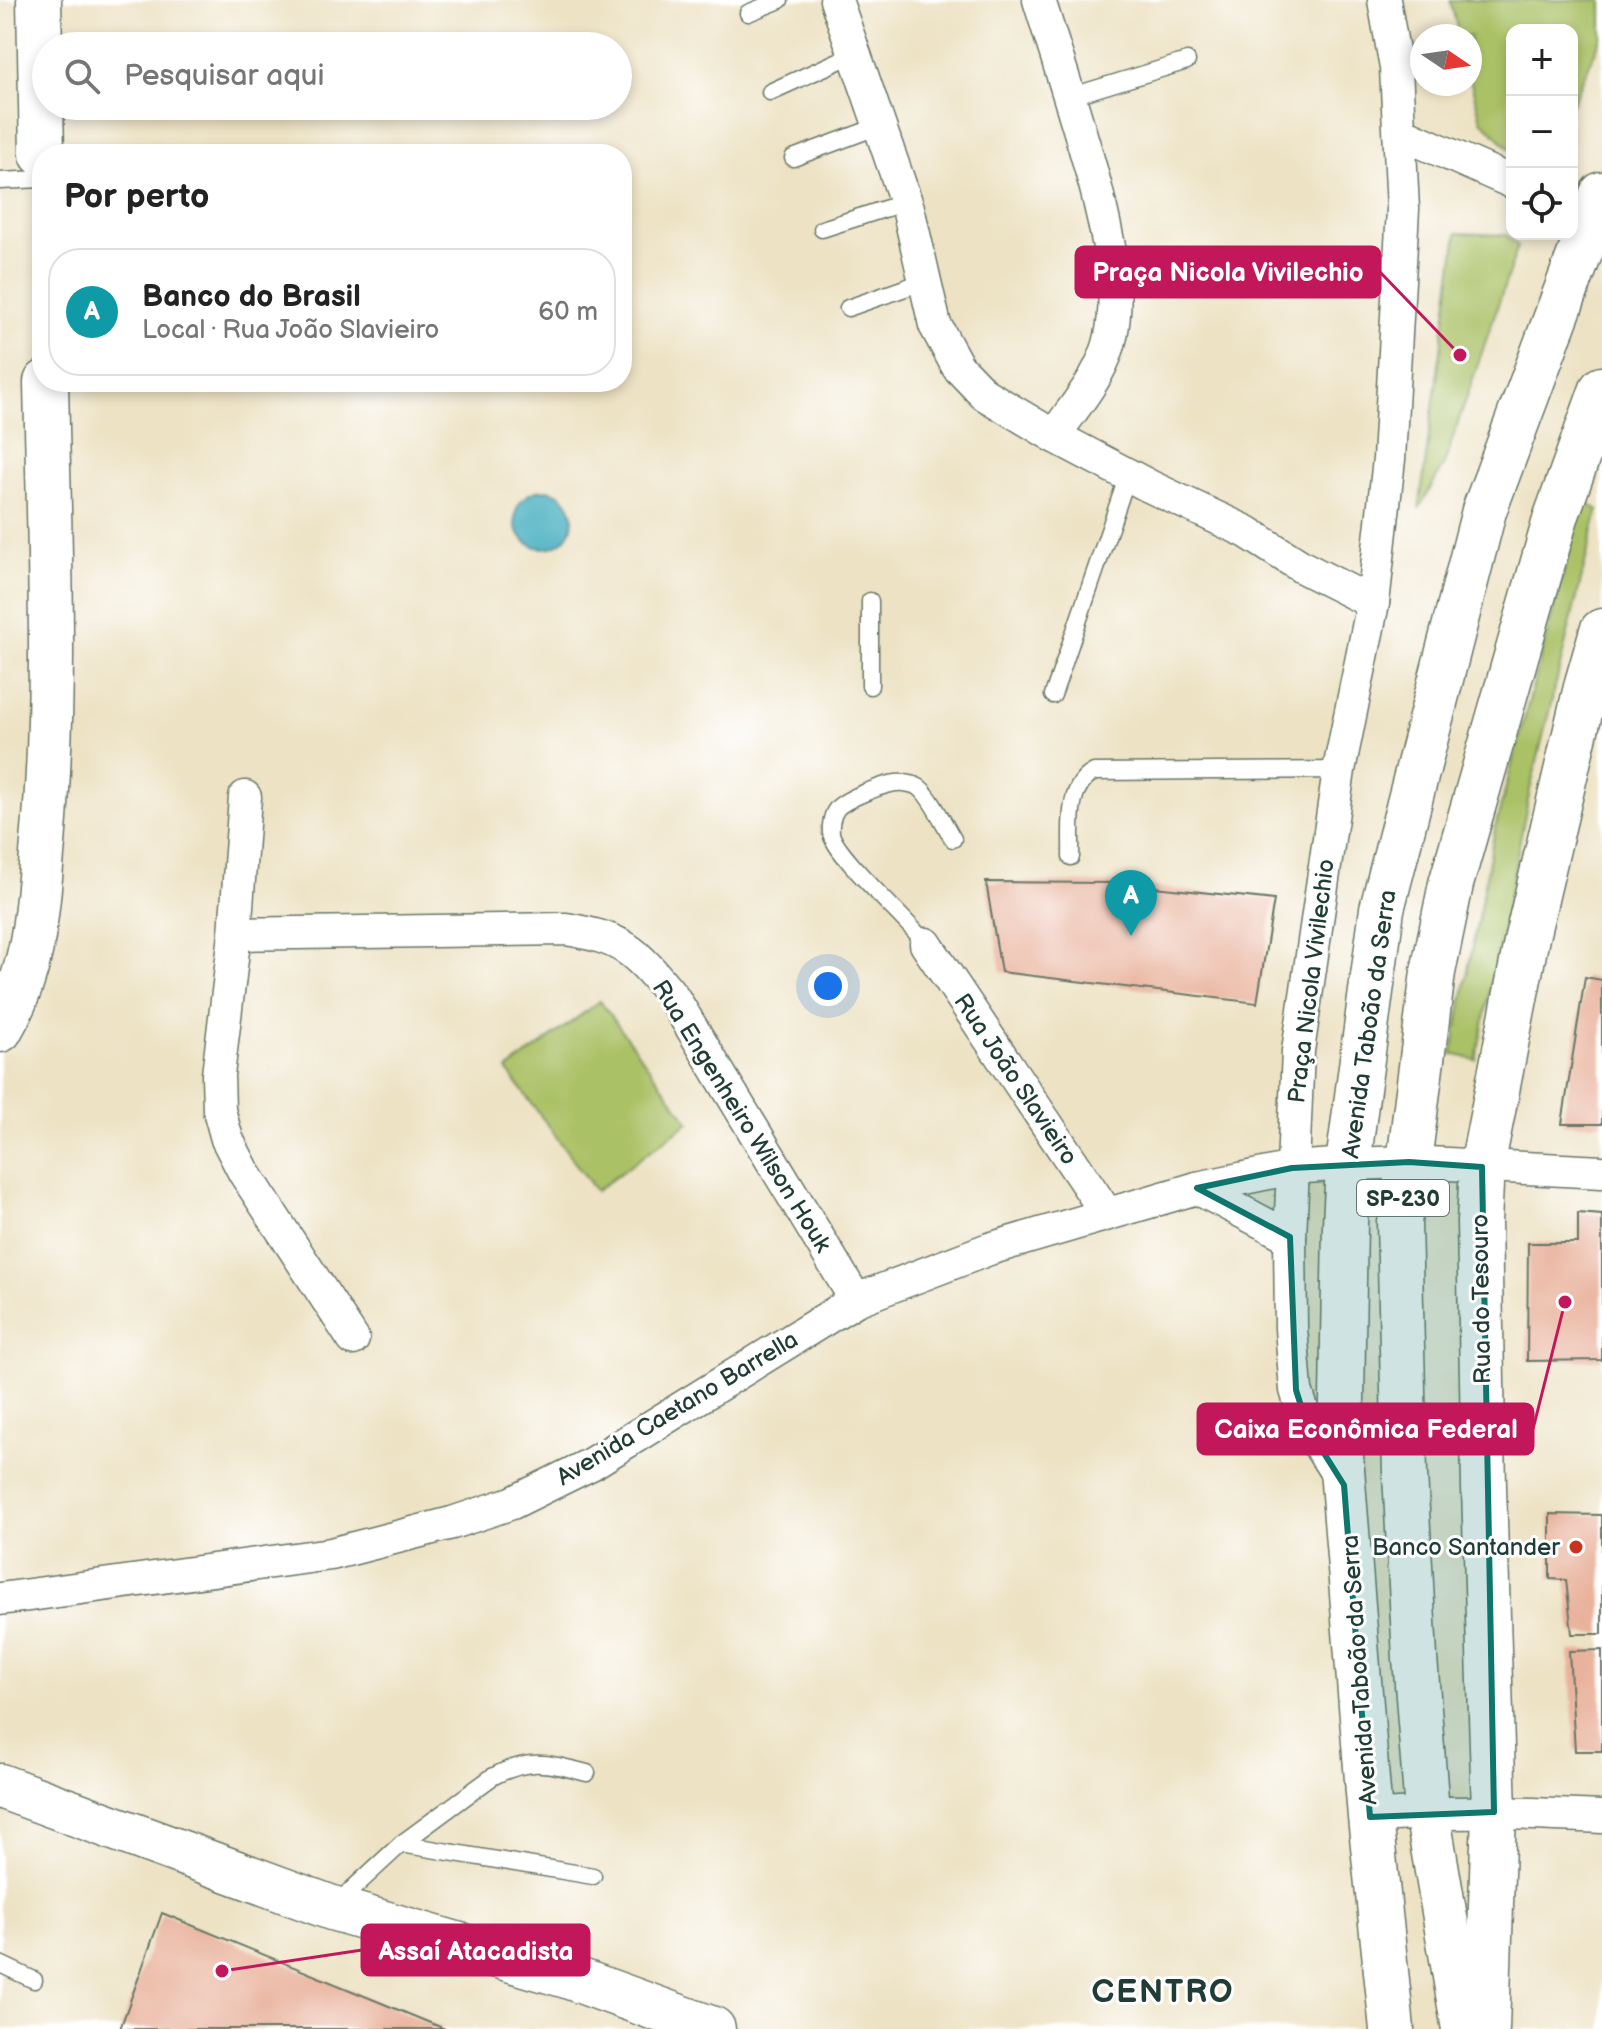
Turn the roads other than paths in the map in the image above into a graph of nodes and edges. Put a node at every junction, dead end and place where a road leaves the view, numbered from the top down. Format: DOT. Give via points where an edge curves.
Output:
graph roads {
  1 [pos="39,0"];
  2 [pos="780,0"];
  3 [pos="836,0"];
  4 [pos="1039,0"];
  5 [pos="1384,0"];
  6 [pos="748,13"];
  7 [pos="40,32"];
  8 [pos="854,54"];
  9 [pos="1187,61"];
  10 [pos="770,92"];
  11 [pos="1069,97"];
  12 [pos="41,120"];
  13 [pos="879,126"];
  14 [pos="1401,133"];
  15 [pos="42,144"];
  16 [pos="793,158"];
  17 [pos="32,179"];
  18 [pos="1506,179"];
  19 [pos="0,181"];
  20 [pos="1593,200"];
  21 [pos="906,202"];
  22 [pos="822,229"];
  23 [pos="925,281"];
  24 [pos="848,308"];
  25 [pos="1602,389"];
  26 [pos="46,392"];
  27 [pos="1054,436"];
  28 [pos="1128,475"];
  29 [pos="870,601"];
  30 [pos="1373,603"];
  31 [pos="1602,631"];
  32 [pos="870,686"];
  33 [pos="1053,695"];
  34 [pos="1339,770"];
  35 [pos="245,797"];
  36 [pos="953,839"];
  37 [pos="1071,857"];
  38 [pos="235,934"];
  39 [pos="926,944"];
  40 [pos="0,1030"];
  41 [pos="1409,1162"];
  42 [pos="1348,1164"];
  43 [pos="1482,1167"];
  44 [pos="1292,1168"];
  45 [pos="1602,1172"];
  46 [pos="1197,1188"];
  47 [pos="1107,1214"];
  48 [pos="1290,1237"];
  49 [pos="856,1300"];
  50 [pos="353,1339"];
  51 [pos="1344,1485"];
  52 [pos="0,1599"];
  53 [pos="0,1757"];
  54 [pos="587,1773"];
  55 [pos="0,1786"];
  56 [pos="60,1809"];
  57 [pos="1427,1812"];
  58 [pos="1494,1812"];
  59 [pos="1370,1817"];
  60 [pos="1602,1817"];
  61 [pos="401,1844"];
  62 [pos="593,1876"];
  63 [pos="332,1908"];
  64 [pos="0,1964"];
  65 [pos="34,1980"];
  66 [pos="713,2029"];
  67 [pos="1392,2029"];
  68 [pos="1464,2029"];
  69 [pos="1487,2029"];
  1 -- 7 [label="main road"];
  2 -- 6 [label="lane"];
  3 -- 8 [label="street"];
  4 -- 11 [label="street"];
  5 -- 14 [label="street, Praça Nicola Vivilechio"];
  8 -- 10 [label="lane"];
  8 -- 13 [label="street"];
  9 -- 11 [label="lane"];
  11 -- 27 [label="street" via="1107,234 1113,311 1111,337 1099,370"];
  12 -- 15 [label="main road"];
  13 -- 16 [label="lane"];
  13 -- 21 [label="street"];
  14 -- 18 [label="street"];
  14 -- 30 [label="street, Praça Nicola Vivilechio" via="1396,361"];
  17 -- 19 [label="lane"];
  20 -- 42 [label="main road, Avenida Taboão da Serra / SP-230" via="1484,511 1382,909"];
  21 -- 22 [label="lane"];
  21 -- 23 [label="street"];
  23 -- 24 [label="lane"];
  23 -- 27 [label="street" via="935,325 958,367 984,394"];
  25 -- 41 [label="main road, SP-230" via="1556,517 1451,884 1433,972"];
  26 -- 40 [label="main road" via="51,759 28,971"];
  27 -- 28 [label="street"];
  28 -- 30 [label="street" via="1247,532"];
  28 -- 33 [label="lane"];
  29 -- 32 [label="lane"];
  30 -- 34 [label="street, Praça Nicola Vivilechio"];
  31 -- 43 [label="main road, Rua do Tesouro" via="1527,937"];
  34 -- 37 [label="lane" via="1094,772 1074,793"];
  34 -- 44 [label="street, Praça Nicola Vivilechio" via="1298,1051"];
  35 -- 38 [label="street"];
  36 -- 39 [label="lane" via="922,789 905,783 842,803 831,822 834,841 850,862"];
  38 -- 49 [label="street, Rua Engenheiro Wilson Houk" via="566,929 618,942 644,962 673,997"];
  38 -- 50 [label="street" via="218,1075 227,1139"];
  39 -- 47 [label="street, Rua João Slavieiro"];
  41 -- 42 [label="street, Avenida Caetano Barrella"];
  41 -- 43 [label="street, Avenida Caetano Barrella"];
  41 -- 57 [label="main road, SP-230" via="1399,1222 1405,1474"];
  42 -- 44 [label="street, Avenida Caetano Barrella"];
  42 -- 51 [label="main road, Avenida Taboão da Serra / SP-230"];
  43 -- 45 [label="street, Avenida Caetano Barrella"];
  43 -- 58 [label="main road, Rua do Tesouro" via="1479,1221"];
  44 -- 46 [label="street, Avenida Caetano Barrella"];
  44 -- 48 [label="street, Praça Nicola Vivilechio"];
  46 -- 47 [label="street, Avenida Caetano Barrella"];
  46 -- 48 [label="street"];
  47 -- 49 [label="street, Avenida Caetano Barrella" via="989,1249"];
  48 -- 51 [label="street, Praça Nicola Vivilechio" via="1296,1390 1308,1428"];
  49 -- 52 [label="street, Avenida Caetano Barrella" via="591,1464 512,1503 331,1554"];
  51 -- 59 [label="main road, Avenida Taboão da Serra / SP-230"];
  53 -- 56 [label="main road"];
  54 -- 61 [label="lane" via="535,1762 508,1769"];
  55 -- 56 [label="main road"];
  56 -- 63 [label="main road"];
  57 -- 58 [label="street"];
  57 -- 59 [label="street"];
  57 -- 68 [label="main road, SP-230"];
  58 -- 60 [label="street"];
  58 -- 69 [label="main road, Rua do Tesouro"];
  59 -- 67 [label="main road, Avenida Taboão da Serra / SP-230"];
  61 -- 62 [label="lane"];
  61 -- 63 [label="lane"];
  63 -- 66 [label="main road" via="567,1976"];
  64 -- 65 [label="lane"];
}
